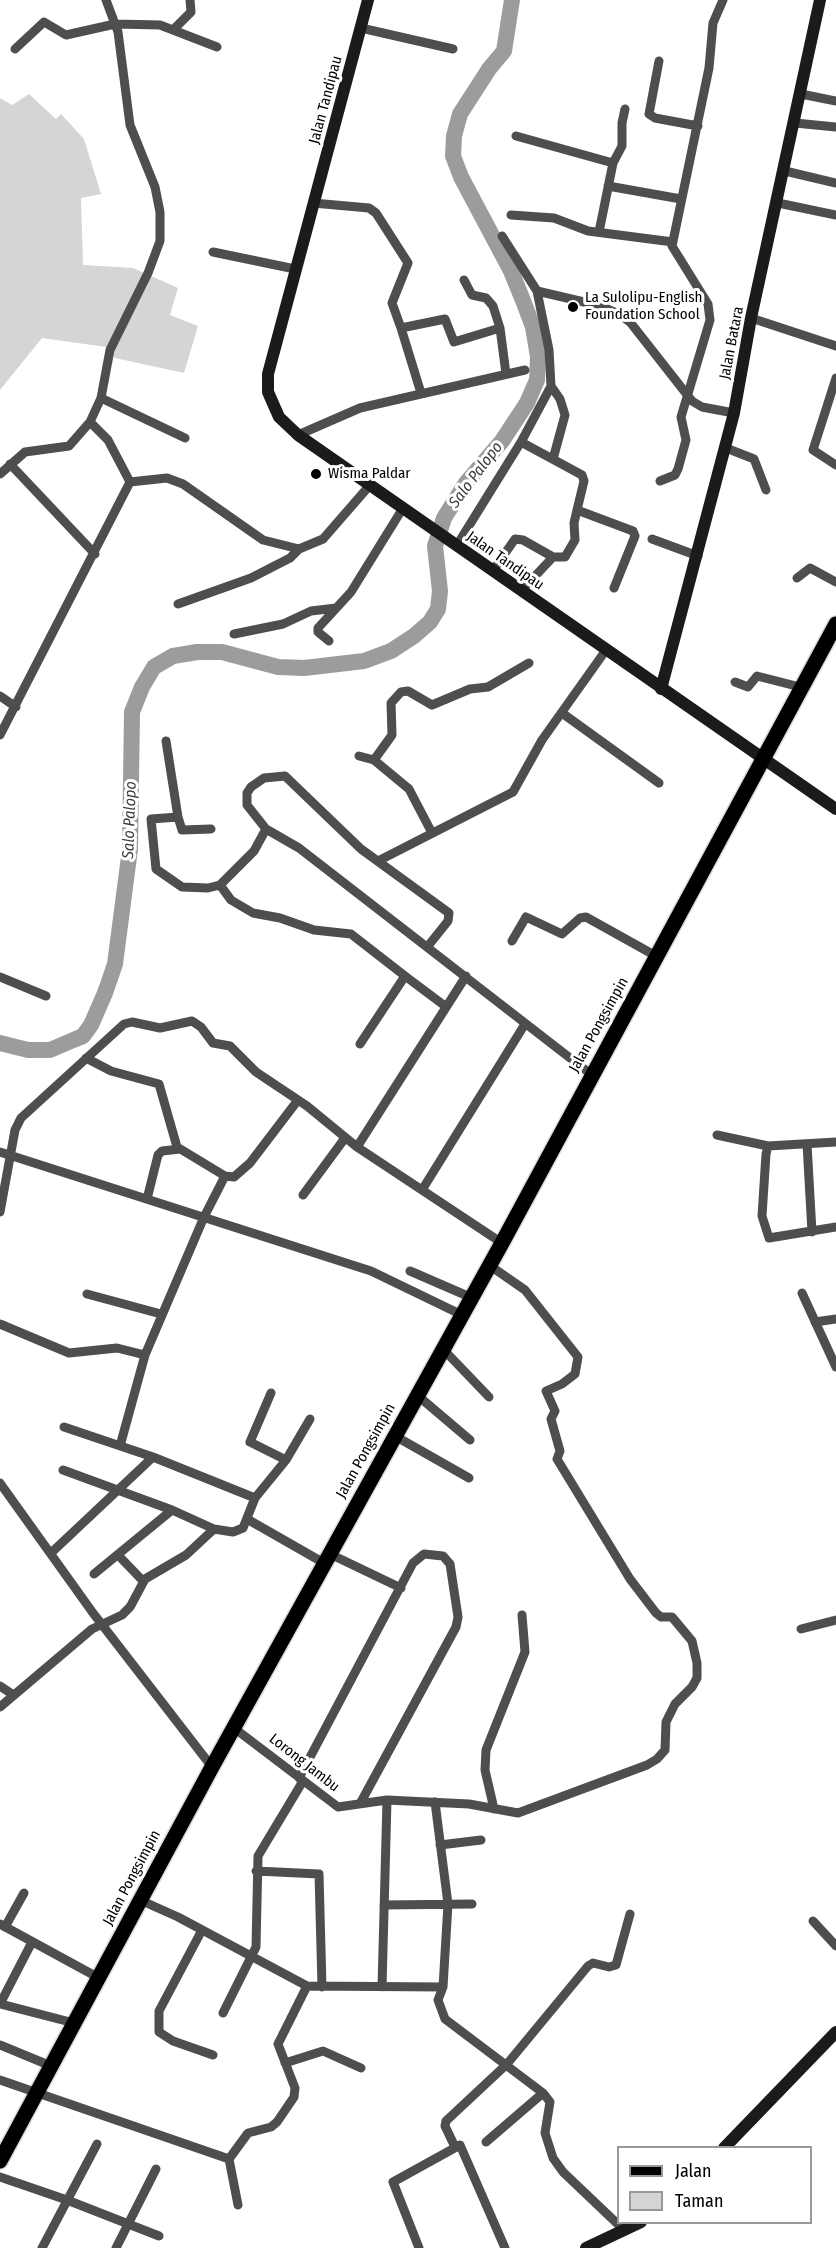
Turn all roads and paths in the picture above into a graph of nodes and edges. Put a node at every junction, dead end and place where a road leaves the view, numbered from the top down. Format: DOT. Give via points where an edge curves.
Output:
graph roads {
  1 [pos="106,0"];
  2 [pos="190,0"];
  3 [pos="368,0"];
  4 [pos="723,0"];
  5 [pos="820,0"];
  6 [pos="115,24"];
  7 [pos="361,28"];
  8 [pos="174,29"];
  9 [pos="217,47"];
  10 [pos="15,49"];
  11 [pos="453,49"];
  12 [pos="659,61"];
  13 [pos="801,94"];
  14 [pos="836,101"];
  15 [pos="625,109"];
  16 [pos="795,123"];
  17 [pos="698,126"];
  18 [pos="836,127"];
  19 [pos="516,136"];
  20 [pos="613,163"];
  21 [pos="785,171"];
  22 [pos="836,183"];
  23 [pos="608,186"];
  24 [pos="681,199"];
  25 [pos="313,203"];
  26 [pos="778,203"];
  27 [pos="512,215"];
  28 [pos="836,215"];
  29 [pos="599,232"];
  30 [pos="502,236"];
  31 [pos="673,242"];
  32 [pos="213,252"];
  33 [pos="295,269"];
  34 [pos="464,280"];
  35 [pos="537,291"];
  36 [pos="752,318"];
  37 [pos="401,328"];
  38 [pos="500,328"];
  39 [pos="836,346"];
  40 [pos="525,369"];
  41 [pos="506,374"];
  42 [pos="836,378"];
  43 [pos="551,386"];
  44 [pos="421,393"];
  45 [pos="687,394"];
  46 [pos="101,398"];
  47 [pos="734,413"];
  48 [pos="90,422"];
  49 [pos="298,435"];
  50 [pos="185,438"];
  51 [pos="521,441"];
  52 [pos="726,448"];
  53 [pos="553,459"];
  54 [pos="10,464"];
  55 [pos="836,465"];
  56 [pos="0,474"];
  57 [pos="660,481"];
  58 [pos="130,482"];
  59 [pos="370,485"];
  60 [pos="766,490"];
  61 [pos="403,508"];
  62 [pos="578,510"];
  63 [pos="652,539"];
  64 [pos="454,543"];
  65 [pos="299,549"];
  66 [pos="95,554"];
  67 [pos="698,556"];
  68 [pos="553,557"];
  69 [pos="494,569"];
  70 [pos="797,578"];
  71 [pos="836,582"];
  72 [pos="614,588"];
  73 [pos="522,590"];
  74 [pos="178,604"];
  75 [pos="336,608"];
  76 [pos="836,624"];
  77 [pos="234,634"];
  78 [pos="329,641"];
  79 [pos="606,650"];
  80 [pos="529,663"];
  81 [pos="735,682"];
  82 [pos="800,687"];
  83 [pos="661,689"];
  84 [pos="0,696"];
  85 [pos="16,707"];
  86 [pos="562,713"];
  87 [pos="0,735"];
  88 [pos="166,741"];
  89 [pos="359,756"];
  90 [pos="374,760"];
  91 [pos="764,760"];
  92 [pos="659,783"];
  93 [pos="836,809"];
  94 [pos="178,816"];
  95 [pos="211,829"];
  96 [pos="266,830"];
  97 [pos="432,834"];
  98 [pos="378,861"];
  99 [pos="220,885"];
  100 [pos="512,941"];
  101 [pos="428,946"];
  102 [pos="657,956"];
  103 [pos="405,976"];
  104 [pos="465,976"];
  105 [pos="0,977"];
  106 [pos="46,996"];
  107 [pos="445,1006"];
  108 [pos="525,1024"];
  109 [pos="360,1044"];
  110 [pos="86,1058"];
  111 [pos="592,1075"];
  112 [pos="298,1100"];
  113 [pos="717,1135"];
  114 [pos="345,1138"];
  115 [pos="836,1142"];
  116 [pos="807,1144"];
  117 [pos="768,1146"];
  118 [pos="357,1147"];
  119 [pos="180,1149"];
  120 [pos="0,1152"];
  121 [pos="12,1155"];
  122 [pos="225,1176"];
  123 [pos="422,1190"];
  124 [pos="303,1195"];
  125 [pos="147,1199"];
  126 [pos="0,1212"];
  127 [pos="204,1217"];
  128 [pos="836,1227"];
  129 [pos="812,1232"];
  130 [pos="502,1243"];
  131 [pos="489,1265"];
  132 [pos="410,1271"];
  133 [pos="802,1293"];
  134 [pos="87,1294"];
  135 [pos="470,1297"];
  136 [pos="161,1314"];
  137 [pos="460,1314"];
  138 [pos="836,1319"];
  139 [pos="815,1322"];
  140 [pos="0,1324"];
  141 [pos="442,1348"];
  142 [pos="145,1355"];
  143 [pos="836,1367"];
  144 [pos="271,1393"];
  145 [pos="417,1395"];
  146 [pos="489,1397"];
  147 [pos="310,1419"];
  148 [pos="64,1427"];
  149 [pos="395,1436"];
  150 [pos="470,1440"];
  151 [pos="120,1446"];
  152 [pos="153,1457"];
  153 [pos="286,1460"];
  154 [pos="63,1470"];
  155 [pos="470,1478"];
  156 [pos="0,1483"];
  157 [pos="121,1490"];
  158 [pos="255,1498"];
  159 [pos="172,1510"];
  160 [pos="247,1519"];
  161 [pos="214,1529"];
  162 [pos="51,1553"];
  163 [pos="118,1555"];
  164 [pos="327,1558"];
  165 [pos="94,1574"];
  166 [pos="143,1581"];
  167 [pos="402,1588"];
  168 [pos="522,1615"];
  169 [pos="836,1620"];
  170 [pos="101,1623"];
  171 [pos="801,1629"];
  172 [pos="0,1686"];
  173 [pos="12,1694"];
  174 [pos="0,1707"];
  175 [pos="234,1728"];
  176 [pos="212,1767"];
  177 [pos="301,1780"];
  178 [pos="387,1800"];
  179 [pos="361,1802"];
  180 [pos="435,1802"];
  181 [pos="494,1809"];
  182 [pos="481,1840"];
  183 [pos="441,1845"];
  184 [pos="256,1871"];
  185 [pos="24,1893"];
  186 [pos="140,1900"];
  187 [pos="448,1904"];
  188 [pos="472,1904"];
  189 [pos="384,1905"];
  190 [pos="630,1914"];
  191 [pos="813,1921"];
  192 [pos="2,1925"];
  193 [pos="202,1930"];
  194 [pos="32,1942"];
  195 [pos="836,1946"];
  196 [pos="252,1957"];
  197 [pos="99,1978"];
  198 [pos="307,1986"];
  199 [pos="321,1987"];
  200 [pos="382,1987"];
  201 [pos="443,1987"];
  202 [pos="0,2004"];
  203 [pos="223,2013"];
  204 [pos="74,2023"];
  205 [pos="836,2032"];
  206 [pos="0,2045"];
  207 [pos="213,2055"];
  208 [pos="285,2063"];
  209 [pos="507,2064"];
  210 [pos="51,2066"];
  211 [pos="361,2068"];
  212 [pos="0,2080"];
  213 [pos="543,2093"];
  214 [pos="36,2094"];
  215 [pos="486,2142"];
  216 [pos="97,2144"];
  217 [pos="726,2146"];
  218 [pos="455,2147"];
  219 [pos="229,2159"];
  220 [pos="0,2161"];
  221 [pos="156,2169"];
  222 [pos="0,2177"];
  223 [pos="68,2200"];
  224 [pos="238,2205"];
  225 [pos="128,2223"];
  226 [pos="617,2223"];
  227 [pos="618,2224"];
  228 [pos="639,2224"];
  229 [pos="625,2231"];
  230 [pos="159,2236"];
  231 [pos="42,2248"];
  232 [pos="116,2248"];
  233 [pos="419,2248"];
  234 [pos="505,2248"];
  235 [pos="586,2248"];
  1 -- 6 [label="street"];
  2 -- 8 [label="street" via="191,12"];
  3 -- 7 [label="street, Jalan Tandipau"];
  4 -- 17 [label="street" via="714,23"];
  5 -- 13 [label="street, Jalan Batara"];
  6 -- 8 [label="street"];
  6 -- 10 [label="street" via="66,35 44,22"];
  6 -- 46 [label="street" via="128,116 156,188 161,226 148,273 110,350"];
  7 -- 11 [label="street"];
  7 -- 25 [label="street, Jalan Tandipau"];
  8 -- 9 [label="street"];
  12 -- 17 [label="street" via="649,114"];
  13 -- 14 [label="street"];
  13 -- 16 [label="street, Jalan Batara"];
  15 -- 20 [label="street" via="622,146"];
  16 -- 18 [label="street"];
  16 -- 21 [label="street, Jalan Batara"];
  17 -- 24 [label="street"];
  19 -- 20 [label="street"];
  20 -- 23 [label="street"];
  21 -- 22 [label="street"];
  21 -- 26 [label="street, Jalan Batara"];
  23 -- 24 [label="street"];
  23 -- 29 [label="street"];
  24 -- 31 [label="street"];
  25 -- 33 [label="street, Jalan Tandipau"];
  25 -- 37 [label="street" via="373,209 379,217 408,263 392,303"];
  26 -- 28 [label="street"];
  26 -- 36 [label="street, Jalan Batara"];
  27 -- 29 [label="street" via="554,218"];
  29 -- 31 [label="street"];
  30 -- 35 [label="street"];
  31 -- 45 [label="street" via="673,250 710,311"];
  32 -- 33 [label="street"];
  33 -- 49 [label="street, Jalan Tandipau" via="268,374 268,392 285,425"];
  34 -- 38 [label="street" via="472,295 491,302"];
  35 -- 43 [label="street" via="549,350"];
  35 -- 45 [label="street" via="601,306 630,322"];
  36 -- 39 [label="street"];
  36 -- 47 [label="street, Jalan Batara"];
  37 -- 38 [label="street" via="445,319 454,342"];
  37 -- 44 [label="street"];
  38 -- 41 [label="street"];
  40 -- 41 [label="street"];
  41 -- 44 [label="street"];
  42 -- 55 [label="street" via="813,450"];
  43 -- 51 [label="street"];
  43 -- 53 [label="street" via="565,415"];
  44 -- 49 [label="street" via="360,408"];
  45 -- 47 [label="street" via="702,407"];
  45 -- 57 [label="street" via="681,417 686,440 678,469 675,475"];
  46 -- 48 [label="street"];
  46 -- 50 [label="street"];
  47 -- 52 [label="street, Jalan Batara"];
  48 -- 54 [label="street" via="69,446 32,450"];
  48 -- 58 [label="street" via="108,440"];
  49 -- 59 [label="street, Jalan Tandipau"];
  51 -- 53 [label="street"];
  51 -- 64 [label="street"];
  52 -- 60 [label="street" via="754,459"];
  52 -- 67 [label="street, Jalan Batara"];
  53 -- 62 [label="street" via="584,477"];
  54 -- 56 [label="street"];
  54 -- 66 [label="street"];
  58 -- 65 [label="street" via="167,478 183,484 263,540"];
  58 -- 66 [label="street"];
  59 -- 61 [label="street, Jalan Tandipau"];
  59 -- 65 [label="street" via="323,539"];
  61 -- 64 [label="street, Jalan Tandipau"];
  61 -- 75 [label="street" via="351,592"];
  62 -- 68 [label="street" via="573,544 565,557"];
  62 -- 72 [label="street" via="634,533"];
  63 -- 67 [label="street"];
  64 -- 69 [label="street, Jalan Tandipau"];
  65 -- 74 [label="street" via="290,558 251,578"];
  66 -- 85 [label="street"];
  67 -- 83 [label="street, Jalan Batara"];
  68 -- 69 [label="street" via="515,538"];
  68 -- 73 [label="street"];
  69 -- 73 [label="street, Jalan Tandipau"];
  70 -- 71 [label="street" via="810,568"];
  73 -- 79 [label="street, Jalan Tandipau"];
  75 -- 77 [label="street" via="311,611 283,624"];
  75 -- 78 [label="street" via="317,630"];
  76 -- 82 [label="main road, Jalan Pongsimpin"];
  79 -- 83 [label="street, Jalan Tandipau"];
  79 -- 86 [label="street"];
  80 -- 90 [label="street" via="488,687 470,689 432,705 408,691 401,692 391,703 392,735"];
  81 -- 82 [label="street" via="750,686 757,676"];
  82 -- 91 [label="main road, Jalan Pongsimpin"];
  83 -- 91 [label="street, Jalan Tandipau"];
  84 -- 85 [label="street"];
  85 -- 87 [label="street"];
  86 -- 92 [label="street"];
  86 -- 97 [label="street" via="513,792"];
  88 -- 94 [label="street"];
  89 -- 90 [label="street"];
  90 -- 97 [label="street" via="409,789"];
  91 -- 93 [label="street, Jalan Tandipau"];
  91 -- 102 [label="main road, Jalan Pongsimpin"];
  94 -- 95 [label="street" via="182,830"];
  94 -- 99 [label="street" via="151,819 156,869 182,887"];
  96 -- 98 [label="street" via="247,805 247,791 264,778 284,775"];
  96 -- 99 [label="street" via="254,851"];
  96 -- 101 [label="street" via="299,848"];
  97 -- 98 [label="street"];
  98 -- 101 [label="street" via="449,913 448,921"];
  99 -- 103 [label="street" via="231,900 253,913 314,930 351,934"];
  100 -- 102 [label="street" via="526,917 562,934 585,917"];
  101 -- 104 [label="street"];
  102 -- 111 [label="main road, Jalan Pongsimpin"];
  103 -- 107 [label="street"];
  103 -- 109 [label="street"];
  104 -- 107 [label="street"];
  104 -- 108 [label="street"];
  105 -- 106 [label="street"];
  107 -- 118 [label="street"];
  108 -- 111 [label="street"];
  108 -- 123 [label="street"];
  110 -- 112 [label="street" via="126,1023 156,1028 195,1021 213,1044 230,1046 256,1072"];
  110 -- 119 [label="street" via="111,1071 159,1084"];
  110 -- 121 [label="street" via="21,1118"];
  111 -- 130 [label="main road, Jalan Pongsimpin"];
  112 -- 114 [label="street"];
  112 -- 122 [label="street" via="250,1163 233,1177"];
  113 -- 117 [label="street"];
  114 -- 118 [label="street"];
  114 -- 124 [label="street"];
  115 -- 116 [label="street"];
  116 -- 117 [label="street"];
  116 -- 129 [label="street"];
  117 -- 129 [label="street" via="762,1216 769,1238"];
  118 -- 123 [label="street"];
  119 -- 122 [label="street"];
  119 -- 125 [label="street" via="158,1155"];
  120 -- 121 [label="street"];
  121 -- 125 [label="street"];
  121 -- 126 [label="street"];
  122 -- 127 [label="street"];
  123 -- 130 [label="street"];
  125 -- 127 [label="street"];
  127 -- 136 [label="street"];
  127 -- 137 [label="street" via="371,1271"];
  128 -- 129 [label="street"];
  130 -- 131 [label="main road, Jalan Pongsimpin"];
  131 -- 135 [label="main road, Jalan Pongsimpin"];
  131 -- 181 [label="street, Lorong Jambu" via="525,1290 578,1357 575,1374 546,1391 555,1411 551,1419 560,1451 557,1459 630,1579 656,1613 672,1617 691,1640 698,1670 693,1685 675,1704 666,1722 665,1748 657,1759 518,1813"];
  132 -- 135 [label="street"];
  133 -- 139 [label="street"];
  134 -- 136 [label="street"];
  135 -- 137 [label="main road, Jalan Pongsimpin"];
  136 -- 142 [label="street"];
  137 -- 141 [label="main road, Jalan Pongsimpin"];
  138 -- 139 [label="street"];
  139 -- 143 [label="street"];
  140 -- 142 [label="street" via="69,1353 120,1348"];
  141 -- 145 [label="main road, Jalan Pongsimpin"];
  141 -- 146 [label="street"];
  142 -- 151 [label="street"];
  144 -- 153 [label="street" via="250,1442"];
  145 -- 149 [label="main road, Jalan Pongsimpin"];
  145 -- 150 [label="street"];
  147 -- 153 [label="street"];
  148 -- 151 [label="street"];
  149 -- 155 [label="street"];
  149 -- 164 [label="main road, Jalan Pongsimpin"];
  151 -- 152 [label="street"];
  152 -- 157 [label="street"];
  152 -- 158 [label="street"];
  153 -- 158 [label="street"];
  154 -- 157 [label="street"];
  156 -- 162 [label="street"];
  157 -- 159 [label="street"];
  157 -- 162 [label="street"];
  158 -- 160 [label="street"];
  159 -- 161 [label="street"];
  159 -- 163 [label="street"];
  160 -- 161 [label="street" via="236,1533"];
  160 -- 164 [label="street"];
  161 -- 166 [label="street" via="178,1561"];
  162 -- 170 [label="street"];
  163 -- 165 [label="street"];
  163 -- 166 [label="street"];
  164 -- 167 [label="street"];
  164 -- 175 [label="main road, Jalan Pongsimpin"];
  166 -- 170 [label="street" via="127,1611"];
  167 -- 177 [label="street"];
  167 -- 179 [label="street" via="418,1557 445,1557 450,1564 458,1621"];
  168 -- 181 [label="street" via="525,1652 486,1750 485,1770"];
  169 -- 171 [label="street"];
  170 -- 173 [label="street"];
  170 -- 176 [label="street"];
  172 -- 173 [label="street"];
  173 -- 174 [label="street"];
  175 -- 176 [label="main road, Jalan Pongsimpin"];
  175 -- 177 [label="street, Lorong Jambu"];
  176 -- 186 [label="main road, Jalan Pongsimpin"];
  177 -- 179 [label="street, Lorong Jambu" via="336,1806"];
  177 -- 184 [label="street" via="262,1848"];
  178 -- 179 [label="street, Lorong Jambu"];
  178 -- 180 [label="street, Lorong Jambu"];
  178 -- 189 [label="street"];
  180 -- 181 [label="street, Lorong Jambu"];
  180 -- 183 [label="street"];
  182 -- 183 [label="street"];
  183 -- 187 [label="street"];
  184 -- 196 [label="street" via="256,1947"];
  184 -- 199 [label="street" via="319,1875"];
  185 -- 192 [label="street"];
  186 -- 193 [label="street"];
  186 -- 197 [label="main road, Jalan Pongsimpin"];
  187 -- 188 [label="street"];
  187 -- 189 [label="street"];
  187 -- 201 [label="street"];
  189 -- 200 [label="street"];
  190 -- 209 [label="street" via="616,1964 588,1966"];
  191 -- 195 [label="street"];
  192 -- 194 [label="street"];
  193 -- 196 [label="street"];
  193 -- 207 [label="street" via="159,2012 159,2024 160,2034 172,2041"];
  194 -- 197 [label="street"];
  194 -- 202 [label="street"];
  196 -- 198 [label="street"];
  196 -- 203 [label="street"];
  197 -- 204 [label="main road, Jalan Pongsimpin"];
  198 -- 199 [label="street"];
  198 -- 208 [label="street" via="279,2041"];
  199 -- 200 [label="street"];
  200 -- 201 [label="street"];
  201 -- 209 [label="street" via="438,2000 448,2023"];
  202 -- 204 [label="street"];
  204 -- 210 [label="main road, Jalan Pongsimpin"];
  205 -- 217 [label="street"];
  206 -- 210 [label="street"];
  208 -- 211 [label="street" via="323,2051"];
  208 -- 219 [label="street" via="295,2091 290,2106 272,2126 247,2135"];
  209 -- 213 [label="street"];
  209 -- 218 [label="street" via="446,2121"];
  210 -- 214 [label="main road, Jalan Pongsimpin"];
  212 -- 214 [label="street"];
  213 -- 215 [label="street"];
  213 -- 226 [label="street" via="550,2102 545,2130 553,2158"];
  214 -- 219 [label="street"];
  214 -- 220 [label="main road, Jalan Pongsimpin"];
  216 -- 223 [label="street"];
  218 -- 233 [label="street" via="393,2182"];
  218 -- 234 [label="street" via="461,2146"];
  219 -- 224 [label="street"];
  221 -- 225 [label="street"];
  222 -- 223 [label="street"];
  223 -- 225 [label="street"];
  223 -- 231 [label="street"];
  225 -- 230 [label="street"];
  225 -- 232 [label="street"];
  227 -- 229 [label="street"];
  228 -- 229 [label="street"];
  229 -- 235 [label="street"];
}
